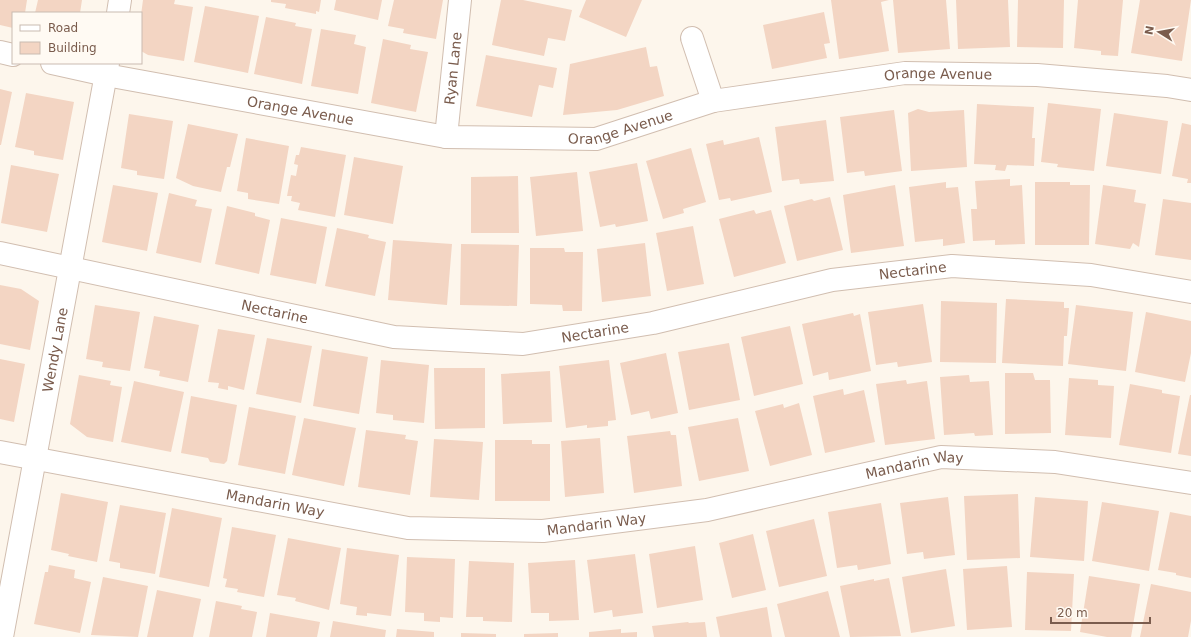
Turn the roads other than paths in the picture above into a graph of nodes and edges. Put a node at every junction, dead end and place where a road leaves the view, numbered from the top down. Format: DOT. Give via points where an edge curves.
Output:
graph roads {
  1 [pos="120,0"];
  2 [pos="460,0"];
  3 [pos="118,12"];
  4 [pos="692,38"];
  5 [pos="0,52"];
  6 [pos="12,55"];
  7 [pos="61,64"];
  8 [pos="107,69"];
  9 [pos="1191,90"];
  10 [pos="713,101"];
  11 [pos="446,137"];
  12 [pos="0,253"];
  13 [pos="70,267"];
  14 [pos="1191,292"];
  15 [pos="0,452"];
  16 [pos="35,460"];
  17 [pos="1191,483"];
  18 [pos="2,637"];
  1 -- 3 [label="street"];
  2 -- 11 [label="street, Ryan Lane"];
  4 -- 10 [label="street"];
  5 -- 6 [label="street"];
  7 -- 8 [label="street, Orange Avenue"];
  8 -- 11 [label="street, Orange Avenue"];
  8 -- 13 [label="street, Wendy Lane"];
  9 -- 10 [label="street, Orange Avenue" via="1037,74 904,73"];
  10 -- 11 [label="street, Orange Avenue" via="596,138"];
  12 -- 13 [label="street, Nectarine"];
  13 -- 14 [label="street, Nectarine" via="394,336 523,344 653,323 832,280 952,266 1091,275"];
  13 -- 16 [label="street, Wendy Lane"];
  15 -- 16 [label="street, Mandarin Way"];
  16 -- 17 [label="street, Mandarin Way" via="408,528 543,531 707,510 941,457 1055,462"];
  16 -- 18 [label="street, Wendy Lane"];
}
